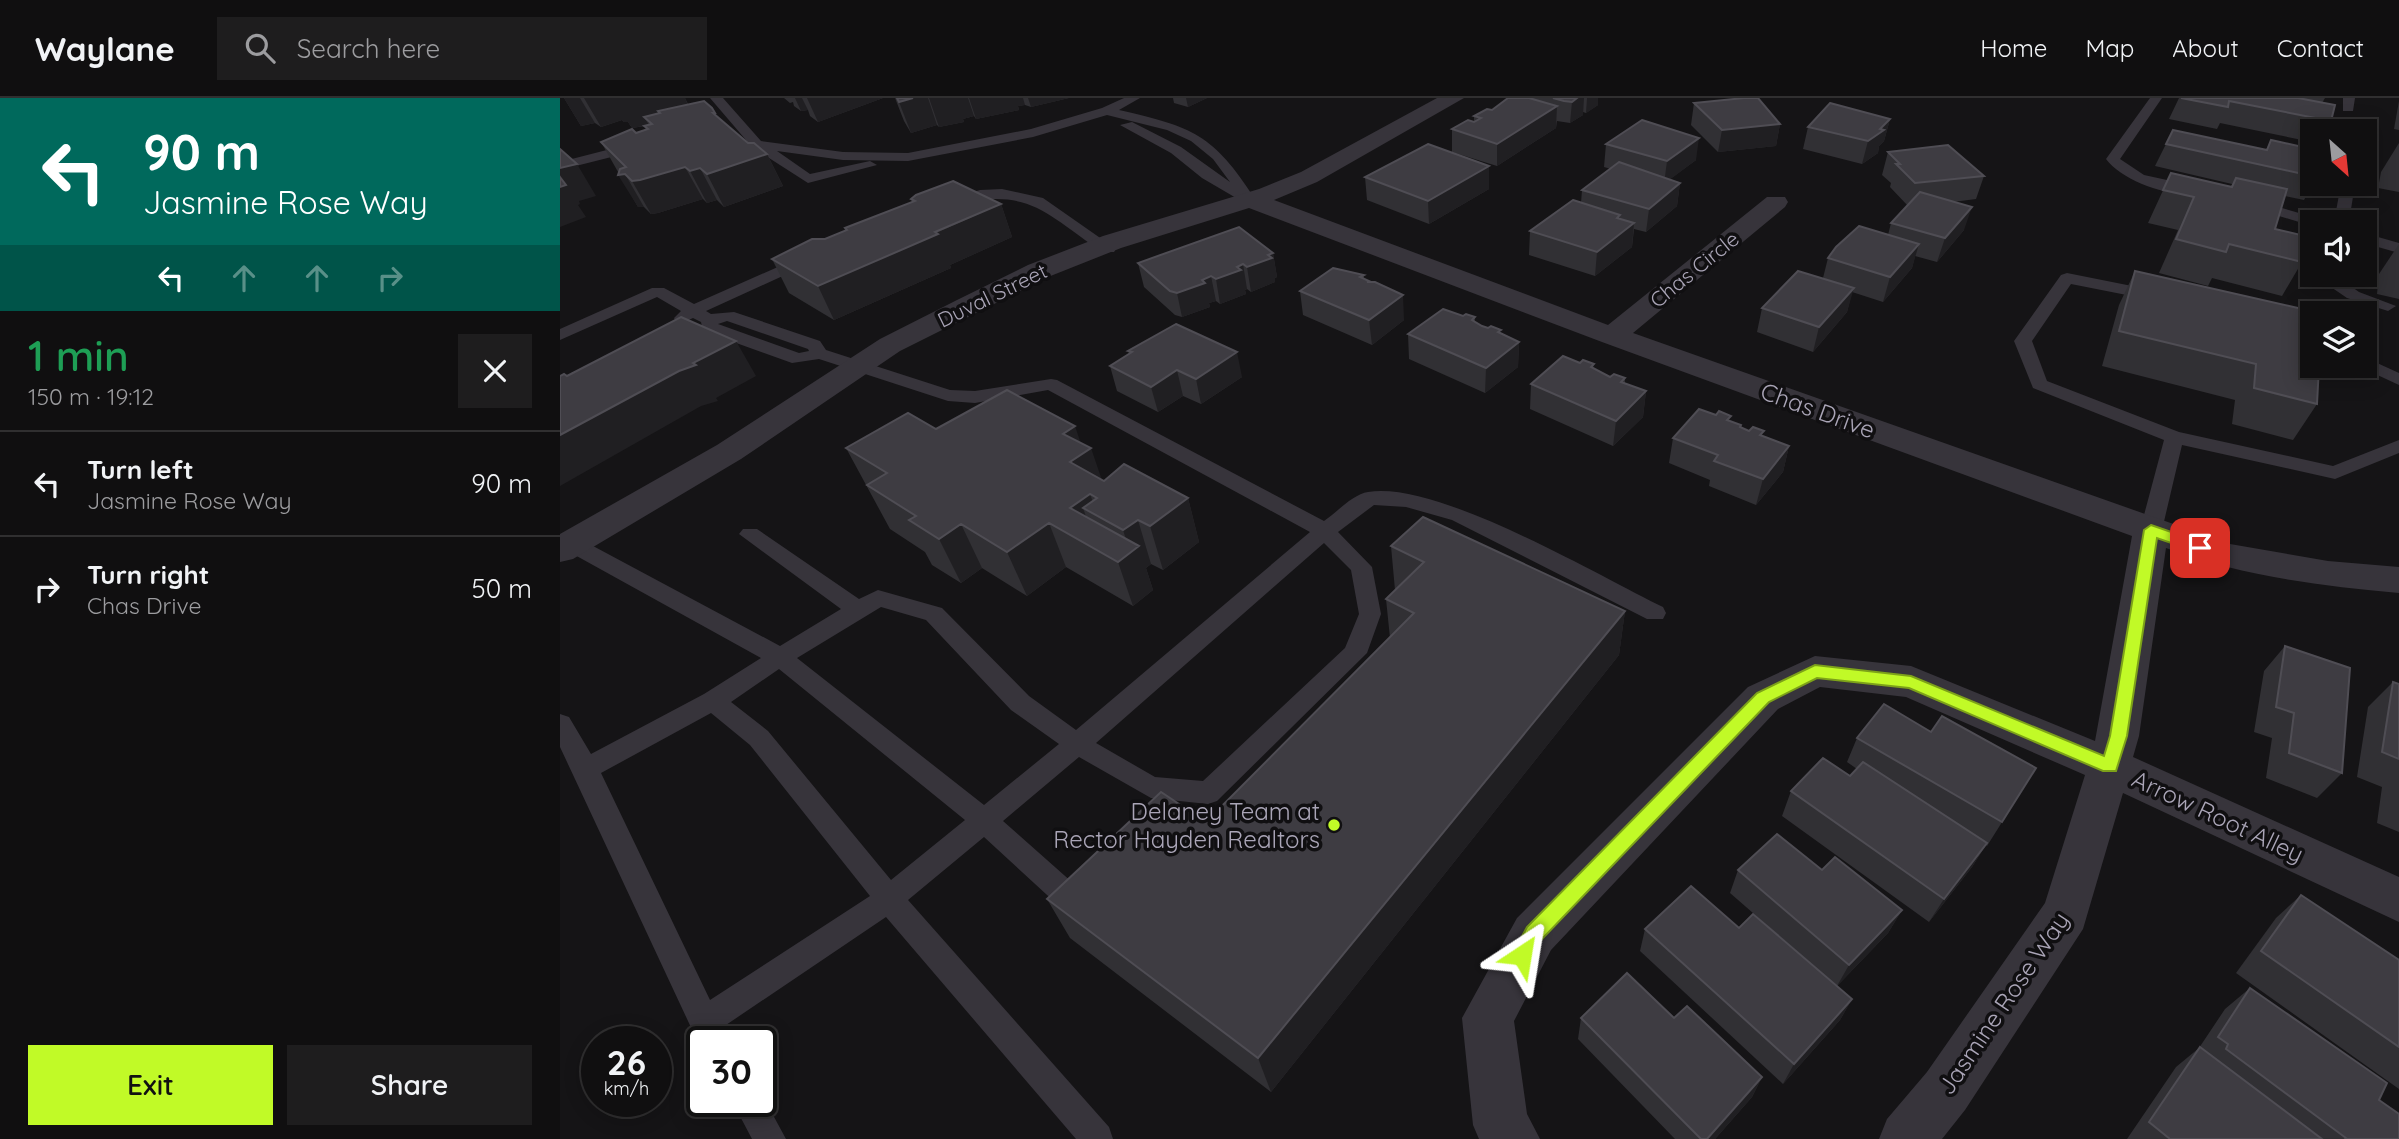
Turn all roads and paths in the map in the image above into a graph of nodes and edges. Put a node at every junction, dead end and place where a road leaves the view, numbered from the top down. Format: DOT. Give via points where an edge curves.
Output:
graph roads {
  1 [pos="716,98"];
  2 [pos="1134,98"];
  3 [pos="1452,98"];
  4 [pos="2156,98"];
  5 [pos="1107,111"];
  6 [pos="655,141"];
  7 [pos="757,144"];
  8 [pos="908,157"];
  9 [pos="560,166"];
  10 [pos="2204,192"];
  11 [pos="2231,198"];
  12 [pos="1248,199"];
  13 [pos="1776,202"];
  14 [pos="934,207"];
  15 [pos="2300,217"];
  16 [pos="2377,242"];
  17 [pos="1105,247"];
  18 [pos="2399,248"];
  19 [pos="820,253"];
  20 [pos="2341,287"];
  21 [pos="2176,300"];
  22 [pos="2388,306"];
  23 [pos="701,315"];
  24 [pos="669,327"];
  25 [pos="560,335"];
  26 [pos="1612,336"];
  27 [pos="858,366"];
  28 [pos="2377,369"];
  29 [pos="2399,380"];
  30 [pos="2174,437"];
  31 [pos="2399,446"];
  32 [pos="2151,530"];
  33 [pos="1325,531"];
  34 [pos="751,534"];
  35 [pos="566,547"];
  36 [pos="2399,580"];
  37 [pos="858,610"];
  38 [pos="1655,613"];
  39 [pos="780,656"];
  40 [pos="1342,665"];
  41 [pos="1347,696"];
  42 [pos="713,701"];
  43 [pos="560,724"];
  44 [pos="1077,744"];
  45 [pos="2109,766"];
  46 [pos="586,769"];
  47 [pos="1250,789"];
  48 [pos="1208,793"];
  49 [pos="985,821"];
  50 [pos="889,899"];
  51 [pos="2399,901"];
  52 [pos="1091,917"];
  53 [pos="704,1026"];
  54 [pos="715,1026"];
  55 [pos="757,1117"];
  56 [pos="770,1139"];
  57 [pos="1097,1139"];
  58 [pos="1512,1139"];
  59 [pos="1907,1139"];
  1 -- 7 [label="lane" via="729,122"];
  2 -- 5 [label="lane"];
  3 -- 12 [label="street, Duval Street" via="1309,177"];
  4 -- 10 [label="lane" via="2113,159 2136,178"];
  5 -- 8 [label="lane" via="1033,133"];
  5 -- 12 [label="lane"];
  5 -- 12 [label="lane" via="1203,142 1231,171"];
  6 -- 9 [label="lane"];
  7 -- 8 [label="lane" via="843,156"];
  7 -- 8 [label="lane" via="808,179"];
  11 -- 15 [label="lane"];
  12 -- 17 [label="street, Duval Street"];
  12 -- 26 [label="street, Chas Drive"];
  13 -- 26 [label="street, Chas Circle"];
  14 -- 17 [label="lane" via="1015,192 1035,198"];
  16 -- 18 [label="lane"];
  17 -- 27 [label="street, Duval Street" via="1038,271 890,345"];
  19 -- 23 [label="lane"];
  20 -- 22 [label="lane"];
  21 -- 30 [label="lane" via="2067,278 2023,341 2039,384"];
  23 -- 24 [label="lane"];
  23 -- 25 [label="lane" via="658,290"];
  23 -- 27 [label="lane" via="727,316 814,345 820,354"];
  26 -- 32 [label="street, Chas Drive"];
  27 -- 33 [label="lane" via="948,395 975,397 1051,384"];
  27 -- 35 [label="street, Duval Street" via="729,452"];
  28 -- 29 [label="lane"];
  30 -- 31 [label="lane" via="2335,473"];
  30 -- 32 [label="lane"];
  32 -- 36 [label="street, Chas Drive" via="2225,556 2328,574"];
  32 -- 45 [label="street, Jasmine Rose Way" via="2118,736"];
  33 -- 38 [label="lane" via="1370,498 1406,500 1459,515 1592,594"];
  33 -- 40 [label="lane" via="1361,567 1370,614 1355,653"];
  33 -- 44 [label="lane"];
  34 -- 37 [label="lane"];
  35 -- 39 [label="lane"];
  37 -- 39 [label="lane"];
  37 -- 44 [label="lane" via="878,598 934,614 1020,703"];
  39 -- 42 [label="lane"];
  39 -- 49 [label="lane"];
  40 -- 41 [label="lane"];
  40 -- 48 [label="lane"];
  42 -- 46 [label="lane"];
  42 -- 50 [label="lane" via="759,738"];
  43 -- 46 [label="lane"];
  44 -- 48 [label="lane" via="1151,787"];
  44 -- 49 [label="lane"];
  45 -- 51 [label="street, Arrow Root Alley"];
  45 -- 58 [label="street, Arrow Root Alley" via="1911,682 1815,671 1763,698 1534,934 1488,1018 1501,1125"];
  45 -- 59 [label="street, Jasmine Rose Way" via="2066,913 1946,1091"];
  46 -- 53 [label="lane"];
  47 -- 48 [label="lane"];
  49 -- 50 [label="lane"];
  49 -- 52 [label="lane"];
  50 -- 54 [label="lane"];
  50 -- 57 [label="lane"];
  55 -- 56 [label="lane"];
}
